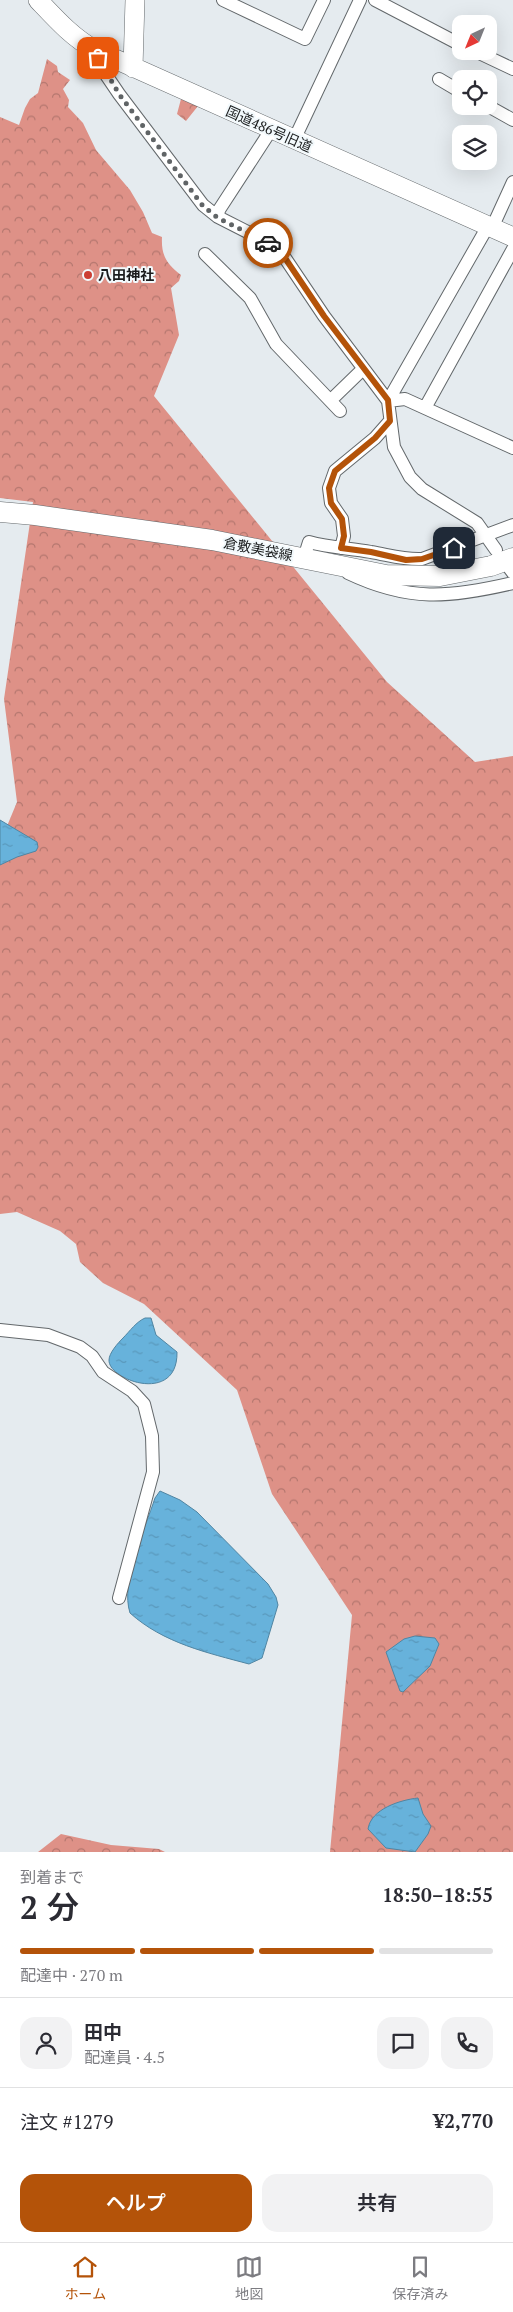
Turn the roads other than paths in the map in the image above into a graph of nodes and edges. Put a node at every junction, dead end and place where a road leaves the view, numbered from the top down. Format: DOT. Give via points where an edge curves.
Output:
graph roads {
  1 [pos="38,0"];
  2 [pos="135,0"];
  3 [pos="223,0"];
  4 [pos="324,0"];
  5 [pos="360,0"];
  6 [pos="375,0"];
  7 [pos="452,40"];
  8 [pos="95,50"];
  9 [pos="494,60"];
  10 [pos="133,68"];
  11 [pos="513,69"];
  12 [pos="439,80"];
  13 [pos="452,87"];
  14 [pos="497,111"];
  15 [pos="513,120"];
  16 [pos="271,130"];
  17 [pos="294,140"];
  18 [pos="513,182"];
  19 [pos="218,218"];
  20 [pos="490,227"];
  21 [pos="513,237"];
  22 [pos="513,249"];
  23 [pos="205,254"];
  24 [pos="363,369"];
  25 [pos="331,400"];
  26 [pos="388,400"];
  27 [pos="425,408"];
  28 [pos="340,411"];
  29 [pos="390,421"];
  30 [pos="513,448"];
  31 [pos="0,512"];
  32 [pos="513,525"];
  33 [pos="487,537"];
  34 [pos="341,548"];
  35 [pos="314,560"];
  36 [pos="508,563"];
  37 [pos="513,583"];
  38 [pos="0,1330"];
  39 [pos="119,1598"];
  1 -- 8 [label="street, 国道486号旧道" via="64,27"];
  2 -- 10 [label="street"];
  3 -- 4 [label="street" via="305,39"];
  5 -- 17 [label="street"];
  6 -- 7 [label="street"];
  8 -- 10 [label="street, 国道486号旧道"];
  8 -- 19 [label="street" via="100,66 119,94 203,206"];
  9 -- 11 [label="street"];
  10 -- 16 [label="street, 国道486号旧道"];
  12 -- 13 [label="street"];
  14 -- 15 [label="street"];
  16 -- 17 [label="street, 国道486号旧道"];
  16 -- 19 [label="street" via="219,210"];
  17 -- 20 [label="street, 国道486号旧道"];
  18 -- 20 [label="street"];
  19 -- 24 [label="street" via="271,244 285,258"];
  20 -- 21 [label="street, 国道486号旧道"];
  20 -- 26 [label="street"];
  22 -- 27 [label="street"];
  23 -- 25 [label="street" via="250,298 276,344"];
  24 -- 25 [label="street"];
  24 -- 26 [label="street"];
  25 -- 28 [label="street"];
  26 -- 27 [label="street" via="404,399"];
  26 -- 29 [label="street"];
  27 -- 30 [label="street"];
  29 -- 33 [label="street" via="394,447 410,477 422,489 477,523"];
  29 -- 34 [label="street" via="335,471 329,488 331,503 342,519 344,536"];
  31 -- 35 [label="main road, 倉敷美袋線" via="193,537"];
  32 -- 33 [label="street"];
  33 -- 34 [label="street" via="422,559 406,560"];
  33 -- 36 [label="street"];
  34 -- 35 [label="street" via="309,542"];
  35 -- 36 [label="main road, 倉敷美袋線" via="386,576 440,576"];
  35 -- 37 [label="street" via="389,590 432,596 465,594"];
  38 -- 39 [label="street" via="48,1335 80,1347 92,1356 103,1372 132,1391 144,1404 152,1436 153,1472"];
}
